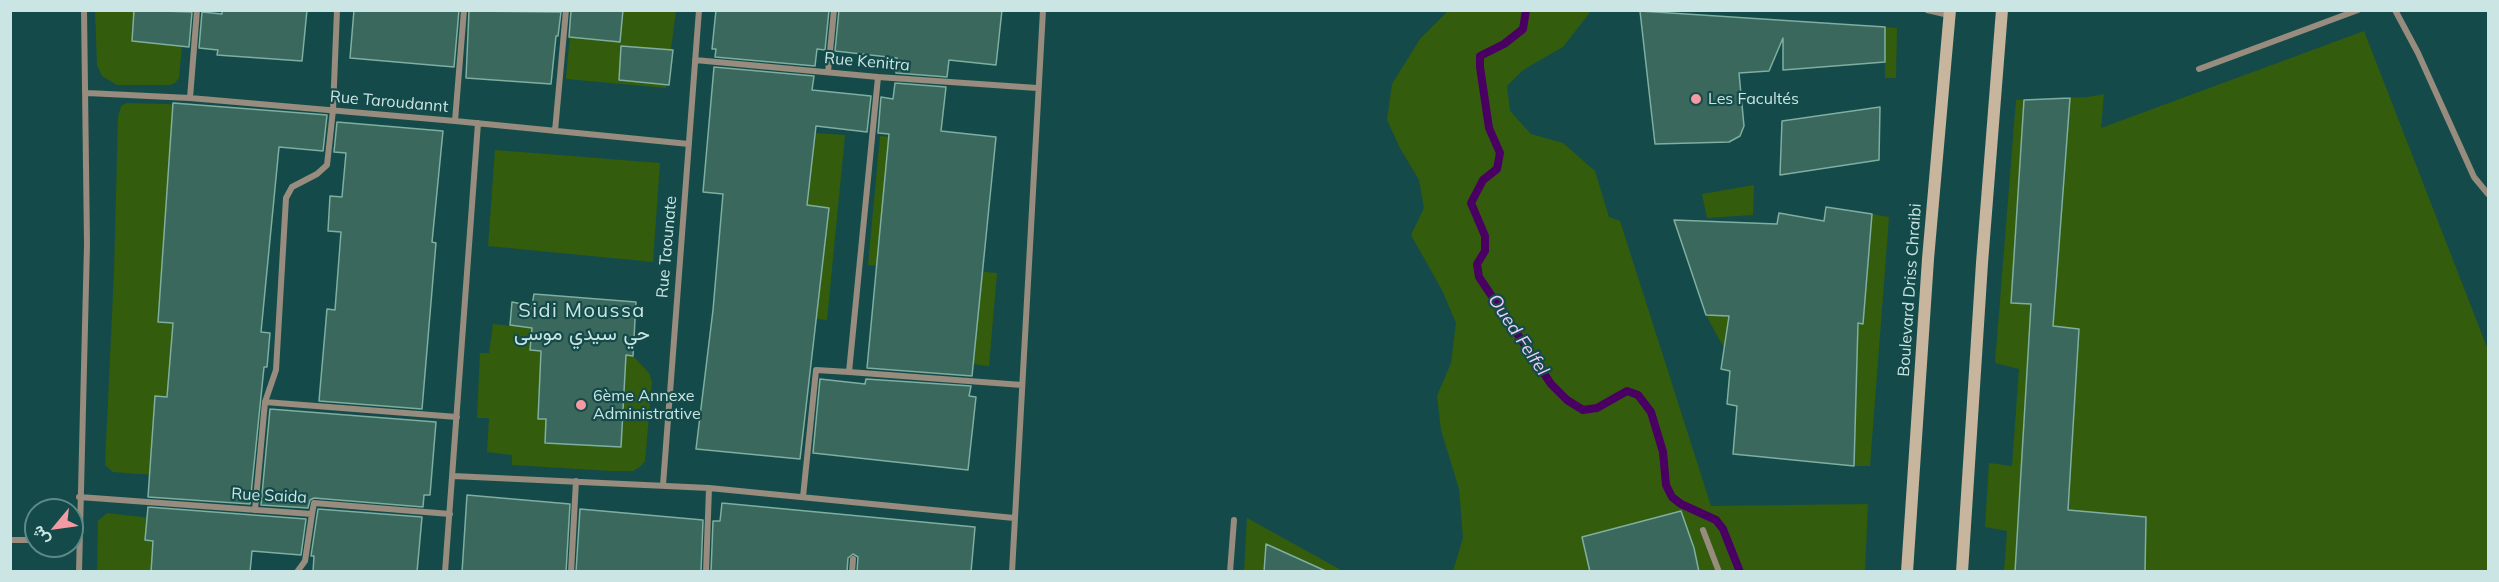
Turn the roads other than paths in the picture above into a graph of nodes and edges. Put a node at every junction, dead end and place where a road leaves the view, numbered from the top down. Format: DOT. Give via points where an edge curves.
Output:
graph roads {
  1 [pos="84,10"];
  2 [pos="197,10"];
  3 [pos="338,10"];
  4 [pos="464,10"];
  5 [pos="566,10"];
  6 [pos="699,10"];
  7 [pos="834,10"];
  8 [pos="1043,10"];
  9 [pos="1927,10"];
  10 [pos="2002,10"];
  11 [pos="2358,10"];
  12 [pos="2395,10"];
  13 [pos="1949,13"];
  14 [pos="695,60"];
  15 [pos="2199,69"];
  16 [pos="828,72"];
  17 [pos="878,77"];
  18 [pos="1036,88"];
  19 [pos="87,93"];
  20 [pos="190,98"];
  21 [pos="333,110"];
  22 [pos="455,121"];
  23 [pos="478,123"];
  24 [pos="555,131"];
  25 [pos="689,144"];
  26 [pos="2488,194"];
  27 [pos="849,372"];
  28 [pos="1022,386"];
  29 [pos="265,402"];
  30 [pos="457,417"];
  31 [pos="453,476"];
  32 [pos="576,481"];
  33 [pos="663,485"];
  34 [pos="709,488"];
  35 [pos="79,497"];
  36 [pos="803,497"];
  37 [pos="255,510"];
  38 [pos="312,514"];
  39 [pos="450,514"];
  40 [pos="1014,518"];
  41 [pos="1234,520"];
  42 [pos="1703,530"];
  43 [pos="853,559"];
  44 [pos="297,572"];
  45 [pos="445,572"];
  46 [pos="571,572"];
  47 [pos="706,572"];
  48 [pos="852,572"];
  49 [pos="1012,572"];
  50 [pos="1230,572"];
  51 [pos="1719,572"];
  52 [pos="1907,572"];
  53 [pos="1962,572"];
  1 -- 19 [label="street"];
  2 -- 20 [label="street"];
  3 -- 21 [label="street"];
  4 -- 22 [label="street"];
  5 -- 24 [label="street"];
  6 -- 14 [label="street, Rue Taounate"];
  7 -- 16 [label="street"];
  8 -- 18 [label="street"];
  9 -- 13 [label="street"];
  10 -- 53 [label="main road"];
  11 -- 15 [label="street"];
  12 -- 26 [label="street" via="2474,177"];
  13 -- 52 [label="main road, Boulevard Driss Chraibi"];
  14 -- 16 [label="street, Rue Kenitra"];
  14 -- 25 [label="street, Rue Taounate"];
  16 -- 17 [label="street, Rue Kenitra"];
  17 -- 18 [label="street, Rue Kenitra"];
  17 -- 27 [label="street"];
  18 -- 28 [label="street"];
  19 -- 20 [label="street, Rue Taroudannt"];
  19 -- 35 [label="street"];
  20 -- 21 [label="street, Rue Taroudannt"];
  21 -- 22 [label="street, Rue Taroudannt"];
  21 -- 29 [label="street" via="327,165 292,187 286,198 276,370"];
  22 -- 23 [label="street, Rue Taroudannt"];
  23 -- 24 [label="street, Rue Taroudannt"];
  23 -- 30 [label="street"];
  24 -- 25 [label="street, Rue Taroudannt"];
  25 -- 33 [label="street, Rue Taounate"];
  27 -- 28 [label="street"];
  27 -- 36 [label="street" via="816,370"];
  28 -- 40 [label="street"];
  29 -- 30 [label="street"];
  29 -- 37 [label="street"];
  30 -- 31 [label="street"];
  31 -- 32 [label="street"];
  31 -- 39 [label="street"];
  32 -- 33 [label="street"];
  32 -- 46 [label="street"];
  33 -- 34 [label="street"];
  34 -- 36 [label="street"];
  34 -- 47 [label="street"];
  35 -- 37 [label="street, Rue Saida"];
  36 -- 40 [label="street"];
  37 -- 38 [label="street, Rue Saida"];
  38 -- 39 [label="street, Rue Saida" via="314,504"];
  38 -- 44 [label="street" via="305,561"];
  39 -- 45 [label="street"];
  40 -- 49 [label="street"];
  41 -- 50 [label="street"];
  42 -- 51 [label="street"];
  43 -- 48 [label="street"];
}
